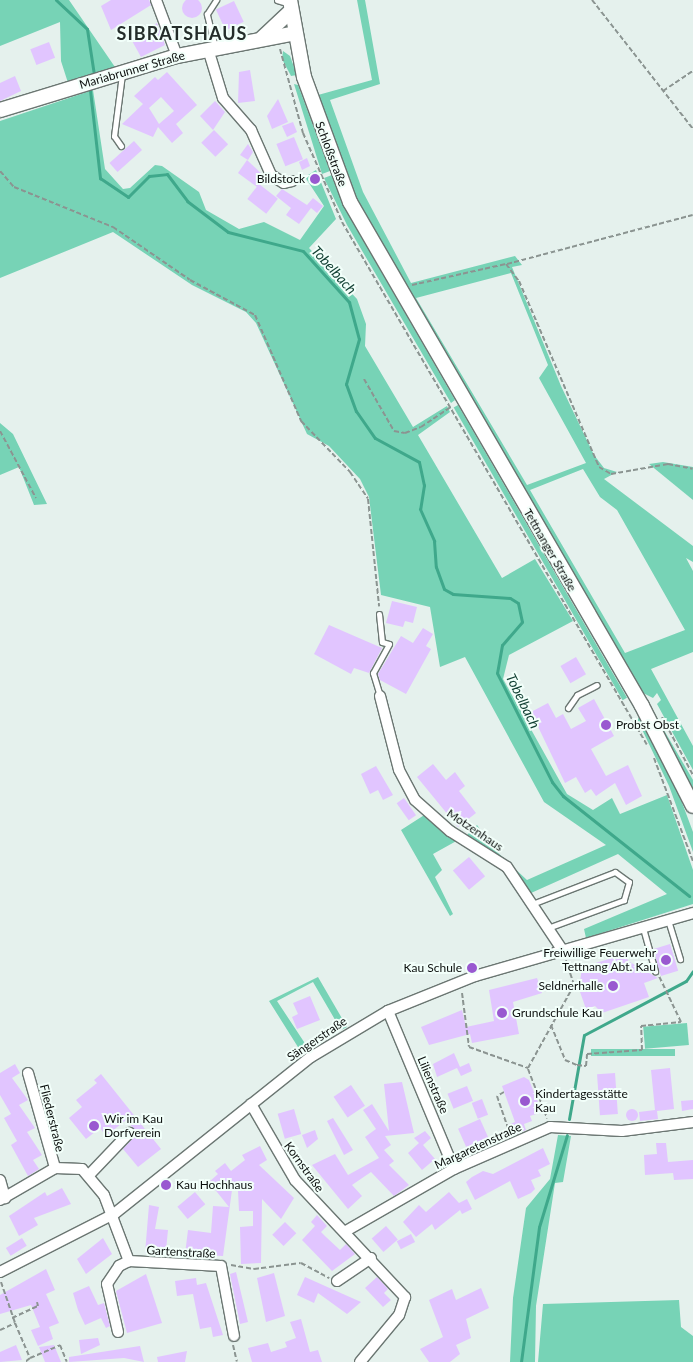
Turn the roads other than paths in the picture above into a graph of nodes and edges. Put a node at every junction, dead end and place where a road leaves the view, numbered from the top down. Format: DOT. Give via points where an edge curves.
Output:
graph roads {
  1 [pos="156,0"];
  2 [pos="216,0"];
  3 [pos="287,4"];
  4 [pos="295,34"];
  5 [pos="261,39"];
  6 [pos="212,49"];
  7 [pos="177,56"];
  8 [pos="122,72"];
  9 [pos="0,110"];
  10 [pos="121,146"];
  11 [pos="292,181"];
  12 [pos="400,294"];
  13 [pos="379,614"];
  14 [pos="597,685"];
  15 [pos="380,696"];
  16 [pos="568,708"];
  17 [pos="693,806"];
  18 [pos="532,904"];
  19 [pos="693,913"];
  20 [pos="668,920"];
  21 [pos="548,928"];
  22 [pos="643,928"];
  23 [pos="563,951"];
  24 [pos="680,959"];
  25 [pos="655,970"];
  26 [pos="388,1011"];
  27 [pos="28,1073"];
  28 [pos="251,1104"];
  29 [pos="693,1122"];
  30 [pos="130,1133"];
  31 [pos="55,1168"];
  32 [pos="454,1169"];
  33 [pos="90,1174"];
  34 [pos="0,1180"];
  35 [pos="2,1199"];
  36 [pos="114,1214"];
  37 [pos="346,1230"];
  38 [pos="371,1258"];
  39 [pos="129,1261"];
  40 [pos="0,1272"];
  41 [pos="337,1282"];
  42 [pos="118,1332"];
  43 [pos="234,1336"];
  44 [pos="360,1362"];
  1 -- 7 [label="street"];
  2 -- 6 [label="lane" via="206,14"];
  3 -- 4 [label="main road, Schloßstraße"];
  3 -- 5 [label="main road"];
  4 -- 5 [label="main road, Mariabrunner Straße"];
  4 -- 12 [label="main road, Schloßstraße" via="334,164"];
  5 -- 6 [label="main road, Mariabrunner Straße"];
  6 -- 7 [label="main road, Mariabrunner Straße"];
  6 -- 11 [label="street" via="223,98 251,130 271,175 284,183"];
  7 -- 8 [label="main road, Mariabrunner Straße"];
  8 -- 9 [label="main road, Mariabrunner Straße"];
  8 -- 10 [label="lane" via="114,136"];
  12 -- 17 [label="main road, Tettnanger Straße" via="642,706"];
  13 -- 15 [label="lane" via="382,642 389,644 374,673"];
  14 -- 16 [label="lane" via="577,694"];
  15 -- 18 [label="street, Motzenhaus" via="399,770 415,800 450,831 507,868"];
  18 -- 21 [label="street, Motzenhaus"];
  18 -- 21 [label="lane" via="615,872 629,882 624,900"];
  19 -- 20 [label="street, Sängerstraße"];
  20 -- 22 [label="street, Sängerstraße"];
  20 -- 24 [label="lane"];
  21 -- 23 [label="street, Motzenhaus"];
  22 -- 23 [label="street, Sängerstraße"];
  22 -- 25 [label="lane"];
  23 -- 26 [label="street, Sängerstraße" via="459,982"];
  26 -- 28 [label="street, Sängerstraße" via="311,1057"];
  26 -- 32 [label="street, Lilienstraße"];
  27 -- 31 [label="street, Fliederstraße"];
  28 -- 36 [label="street, Sängerstraße"];
  28 -- 37 [label="street, Kornstraße" via="295,1180"];
  29 -- 32 [label="street, Margaretenstraße" via="622,1131 550,1127"];
  30 -- 33 [label="street"];
  31 -- 33 [label="street" via="75,1167"];
  31 -- 35 [label="street"];
  32 -- 37 [label="street, Margaretenstraße"];
  33 -- 36 [label="street, Gartenstraße"];
  34 -- 35 [label="street"];
  36 -- 39 [label="street, Gartenstraße"];
  36 -- 40 [label="street, Sängerstraße"];
  37 -- 38 [label="street, Kornstraße"];
  38 -- 41 [label="street"];
  38 -- 44 [label="street, Kornstraße" via="399,1286 404,1303"];
  39 -- 42 [label="street, Gartenstraße" via="119,1266 107,1284"];
  39 -- 43 [label="street, Gartenstraße" via="221,1266"];
}
